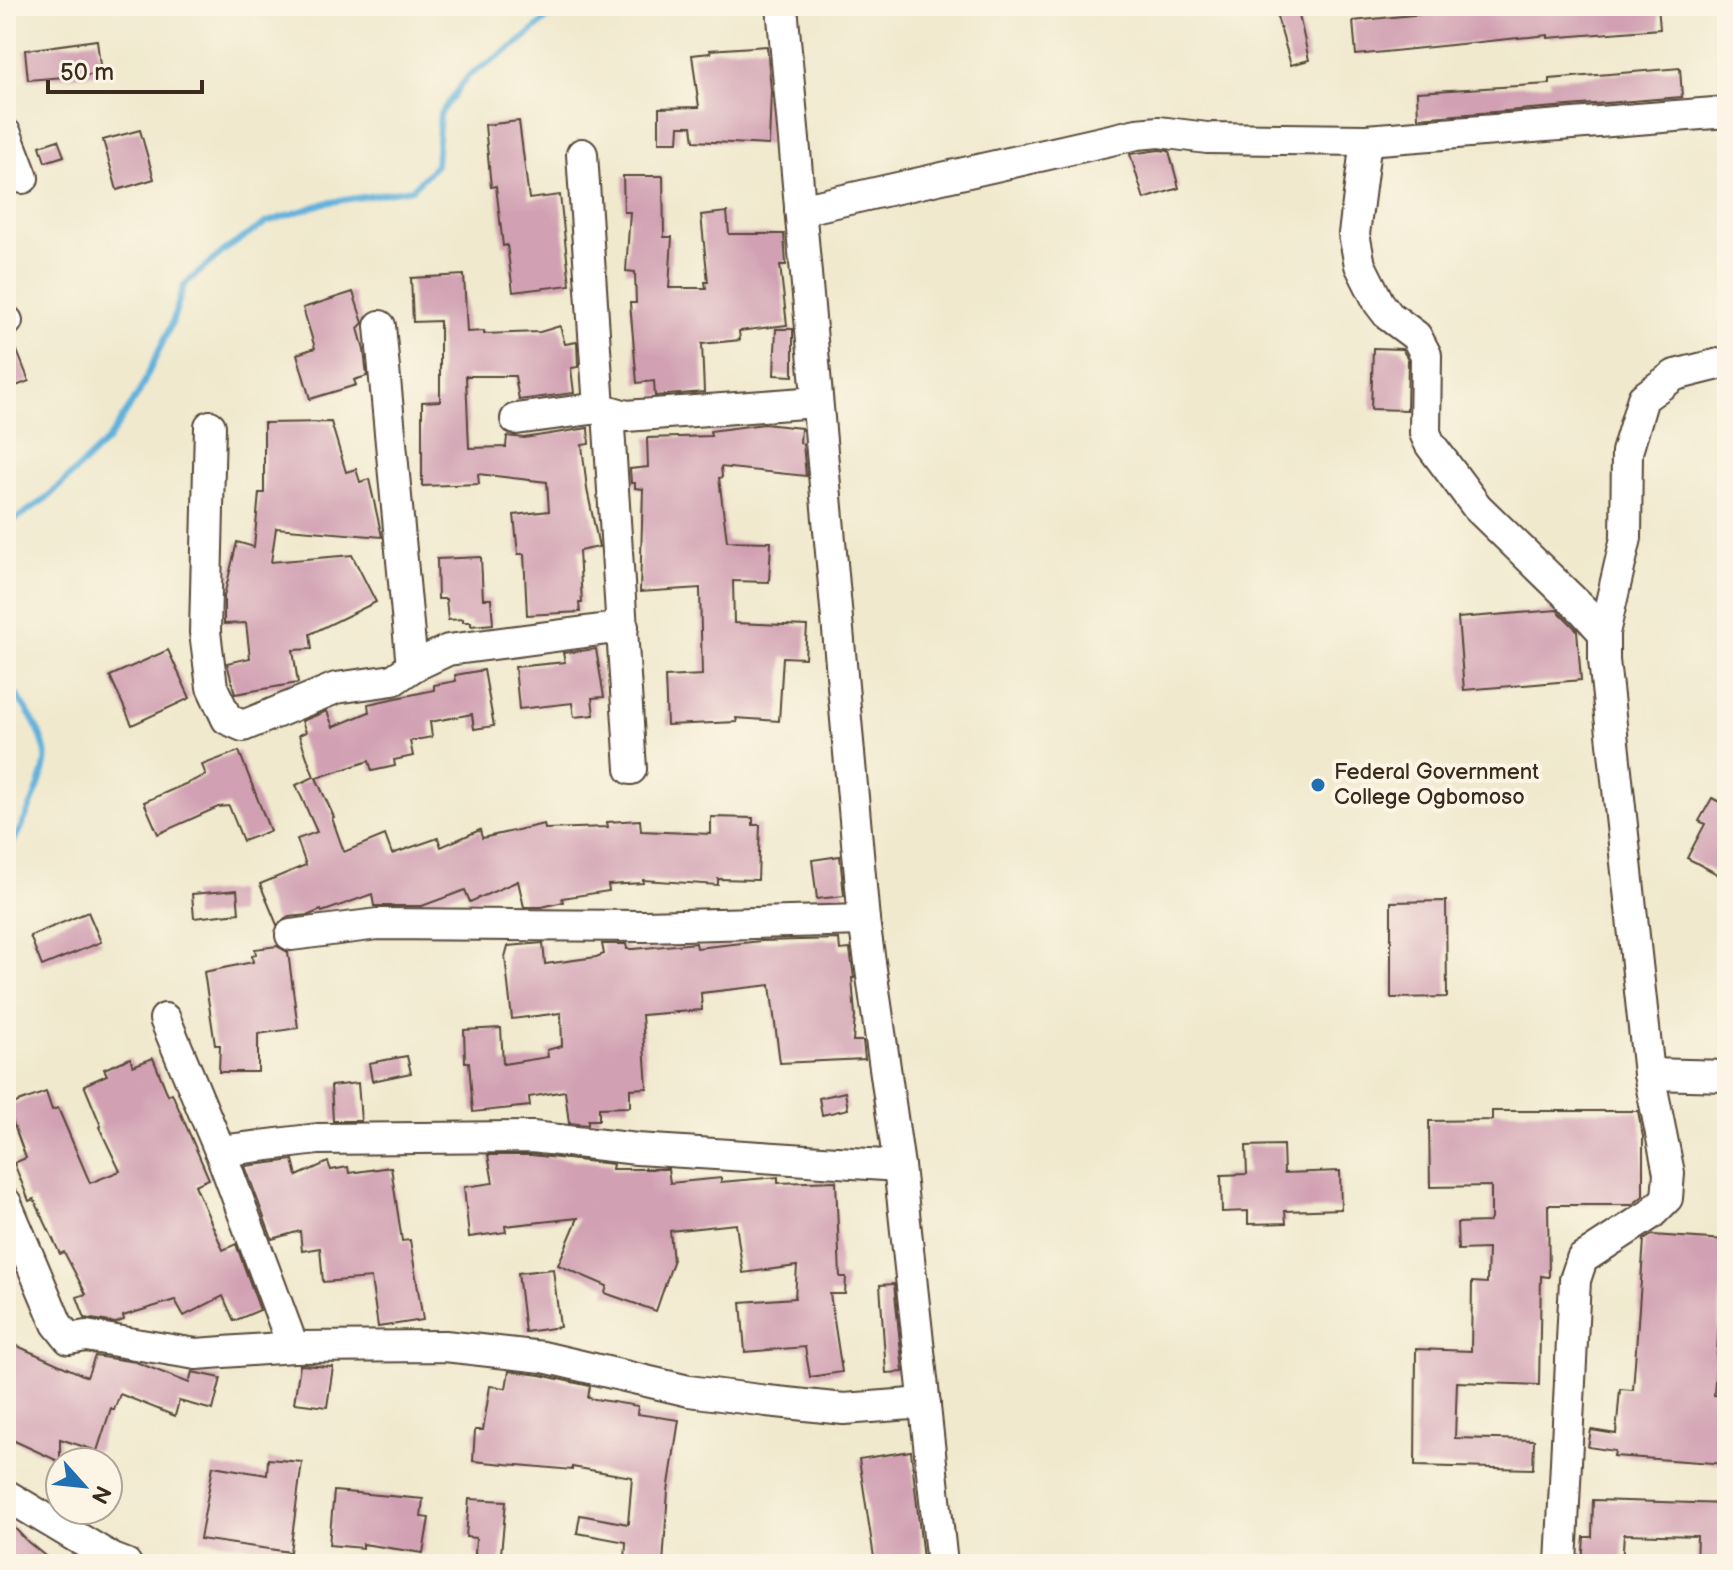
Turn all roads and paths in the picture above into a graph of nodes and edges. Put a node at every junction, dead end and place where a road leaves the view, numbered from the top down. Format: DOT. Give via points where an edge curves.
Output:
graph roads {
  1 [pos="782,6"];
  2 [pos="1727,112"];
  3 [pos="6,134"];
  4 [pos="1366,140"];
  5 [pos="582,154"];
  6 [pos="23,178"];
  7 [pos="800,210"];
  8 [pos="380,326"];
  9 [pos="1727,362"];
  10 [pos="817,402"];
  11 [pos="604,410"];
  12 [pos="516,419"];
  13 [pos="210,426"];
  14 [pos="623,627"];
  15 [pos="1604,633"];
  16 [pos="412,667"];
  17 [pos="631,769"];
  18 [pos="864,920"];
  19 [pos="291,935"];
  20 [pos="165,1019"];
  21 [pos="1649,1074"];
  22 [pos="1727,1076"];
  23 [pos="220,1151"];
  24 [pos="899,1166"];
  25 [pos="6,1203"];
  26 [pos="293,1347"];
  27 [pos="925,1403"];
  28 [pos="6,1495"];
  29 [pos="115,1562"];
  30 [pos="942,1564"];
  31 [pos="1561,1564"];
  1 -- 7 [label="street"];
  2 -- 4 [label="street"];
  3 -- 6 [label="street"];
  4 -- 7 [label="street" via="1137,134"];
  4 -- 15 [label="street" via="1354,234 1360,265 1379,303 1416,336 1426,355 1425,433 1430,444 1477,507"];
  5 -- 11 [label="street"];
  7 -- 10 [label="street"];
  8 -- 16 [label="street"];
  9 -- 15 [label="street" via="1675,375 1643,398 1627,452 1626,538"];
  10 -- 11 [label="street" via="626,416"];
  10 -- 18 [label="street"];
  11 -- 12 [label="street"];
  11 -- 14 [label="street"];
  13 -- 16 [label="street" via="205,632 212,687 227,719 243,726 336,688 393,680"];
  14 -- 16 [label="street" via="448,650"];
  14 -- 17 [label="street"];
  15 -- 21 [label="street"];
  18 -- 19 [label="street" via="645,926 378,924"];
  18 -- 24 [label="street"];
  20 -- 23 [label="street"];
  21 -- 22 [label="street"];
  21 -- 31 [label="street" via="1669,1173 1667,1198 1582,1259 1575,1280"];
  23 -- 24 [label="street" via="318,1139 532,1137"];
  23 -- 26 [label="street"];
  24 -- 27 [label="street"];
  25 -- 26 [label="street" via="57,1324 69,1339 86,1336 196,1354"];
  26 -- 27 [label="street" via="445,1346 543,1357 689,1391 767,1401 844,1409"];
  27 -- 30 [label="street"];
  28 -- 29 [label="street"];
}
